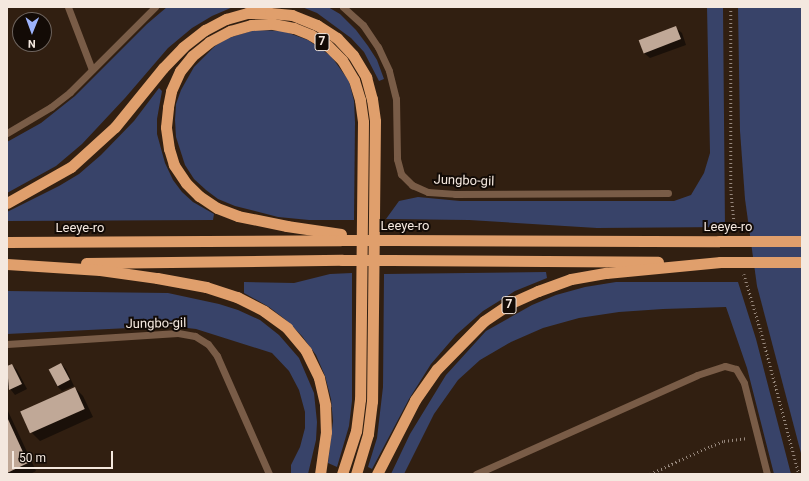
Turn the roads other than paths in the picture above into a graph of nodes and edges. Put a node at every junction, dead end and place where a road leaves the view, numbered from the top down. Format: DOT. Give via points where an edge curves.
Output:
graph roads {
  1 [pos="68,7"];
  2 [pos="155,7"];
  3 [pos="343,7"];
  4 [pos="92,70"];
  5 [pos="7,133"];
  6 [pos="668,193"];
  7 [pos="7,203"];
  8 [pos="341,237"];
  9 [pos="802,241"];
  10 [pos="7,242"];
  11 [pos="720,262"];
  12 [pos="802,262"];
  13 [pos="7,264"];
  14 [pos="7,344"];
  15 [pos="270,474"];
  16 [pos="320,474"];
  17 [pos="342,474"];
  18 [pos="356,474"];
  19 [pos="377,474"];
  20 [pos="476,474"];
  21 [pos="767,474"];
  1 -- 4 [label="lane"];
  2 -- 4 [label="lane"];
  3 -- 6 [label="lane, Jungbo-gil" via="363,25 390,71 396,99 397,159 401,174 412,186 428,192 455,194"];
  4 -- 5 [label="lane" via="51,107"];
  7 -- 18 [label="highway" via="48,181 82,158 115,127 183,46 226,19 270,12 292,15 317,25 337,38 353,55 366,77 375,121 372,401 368,434"];
  8 -- 9 [label="highway, Leeye-ro / 7, bridge" via="393,240"];
  8 -- 10 [label="highway, Leeye-ro"];
  8 -- 17 [label="highway, 7" via="238,216 211,204 186,183 174,165 169,149 166,127 168,107 171,91 180,71 192,56 209,42 230,31 251,25 273,24 294,28 327,44 342,60 354,80 363,122 360,399 356,431"];
  11 -- 12 [label="highway, 7, bridge"];
  11 -- 13 [label="highway, bridge" via="342,260"];
  11 -- 19 [label="highway, 7" via="571,279 511,303 484,321 437,369 415,400"];
  13 -- 16 [label="highway" via="100,270 157,278 206,287 237,297 264,311 287,328 306,351 320,378 326,432"];
  14 -- 15 [label="lane, Jungbo-gil" via="178,334 195,336 208,344 217,356"];
  20 -- 21 [label="lane" via="697,375 725,366 731,366 740,374"];
}
